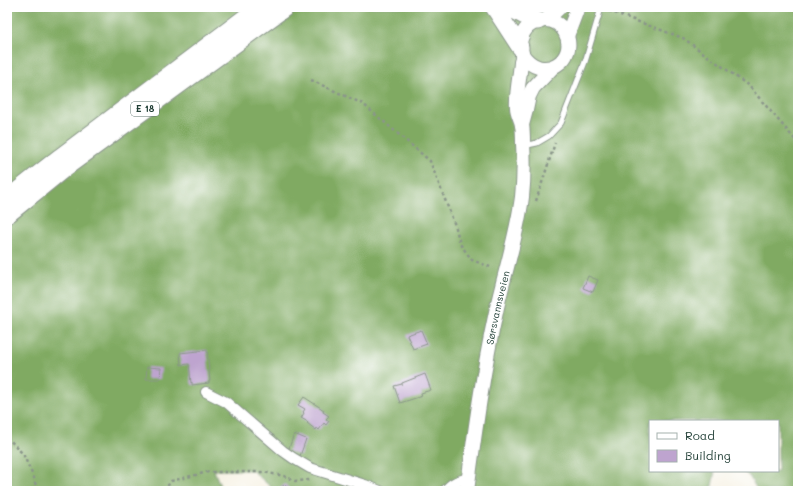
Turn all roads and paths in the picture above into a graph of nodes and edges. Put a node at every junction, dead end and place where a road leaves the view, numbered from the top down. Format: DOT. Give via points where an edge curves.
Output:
graph roads {
  1 [pos="259,7"];
  2 [pos="286,7"];
  3 [pos="494,7"];
  4 [pos="508,7"];
  5 [pos="560,7"];
  6 [pos="578,7"];
  7 [pos="601,8"];
  8 [pos="542,20"];
  9 [pos="567,36"];
  10 [pos="521,50"];
  11 [pos="553,67"];
  12 [pos="311,80"];
  13 [pos="522,125"];
  14 [pos="798,143"];
  15 [pos="523,146"];
  16 [pos="7,199"];
  17 [pos="7,215"];
  18 [pos="505,273"];
  19 [pos="206,392"];
  20 [pos="7,437"];
  21 [pos="312,480"];
  22 [pos="468,485"];
  23 [pos="37,491"];
  24 [pos="164,491"];
  25 [pos="380,491"];
  26 [pos="445,491"];
  1 -- 16 [label="highway, E 18"];
  2 -- 17 [label="highway, E 18" via="65,168"];
  3 -- 10 [label="highway"];
  4 -- 8 [label="highway" via="523,15"];
  5 -- 8 [label="main road"];
  6 -- 9 [label="main road"];
  7 -- 14 [label="path" via="683,38 749,86"];
  7 -- 15 [label="lane" via="585,62 561,123 549,136 537,143"];
  8 -- 9 [label="main road" via="559,25"];
  8 -- 10 [label="main road" via="526,28 520,40"];
  9 -- 11 [label="main road" via="568,44 564,58"];
  10 -- 11 [label="main road" via="532,65 538,68"];
  10 -- 13 [label="main road, Sørsvannsveien" via="517,110"];
  11 -- 13 [label="main road, Sørsvannsveien" via="533,88"];
  12 -- 18 [label="path" via="363,104 430,161 460,244 472,260"];
  13 -- 15 [label="main road, Sørsvannsveien"];
  15 -- 18 [label="main road, Sørsvannsveien" via="522,199"];
  18 -- 22 [label="main road, Sørsvannsveien" via="480,398"];
  19 -- 25 [label="street" via="226,402 283,451 310,468"];
  20 -- 23 [label="path" via="23,454"];
  21 -- 24 [label="path" via="295,481 263,472 208,472 171,481"];
  22 -- 26 [label="street" via="455,482"];
}
